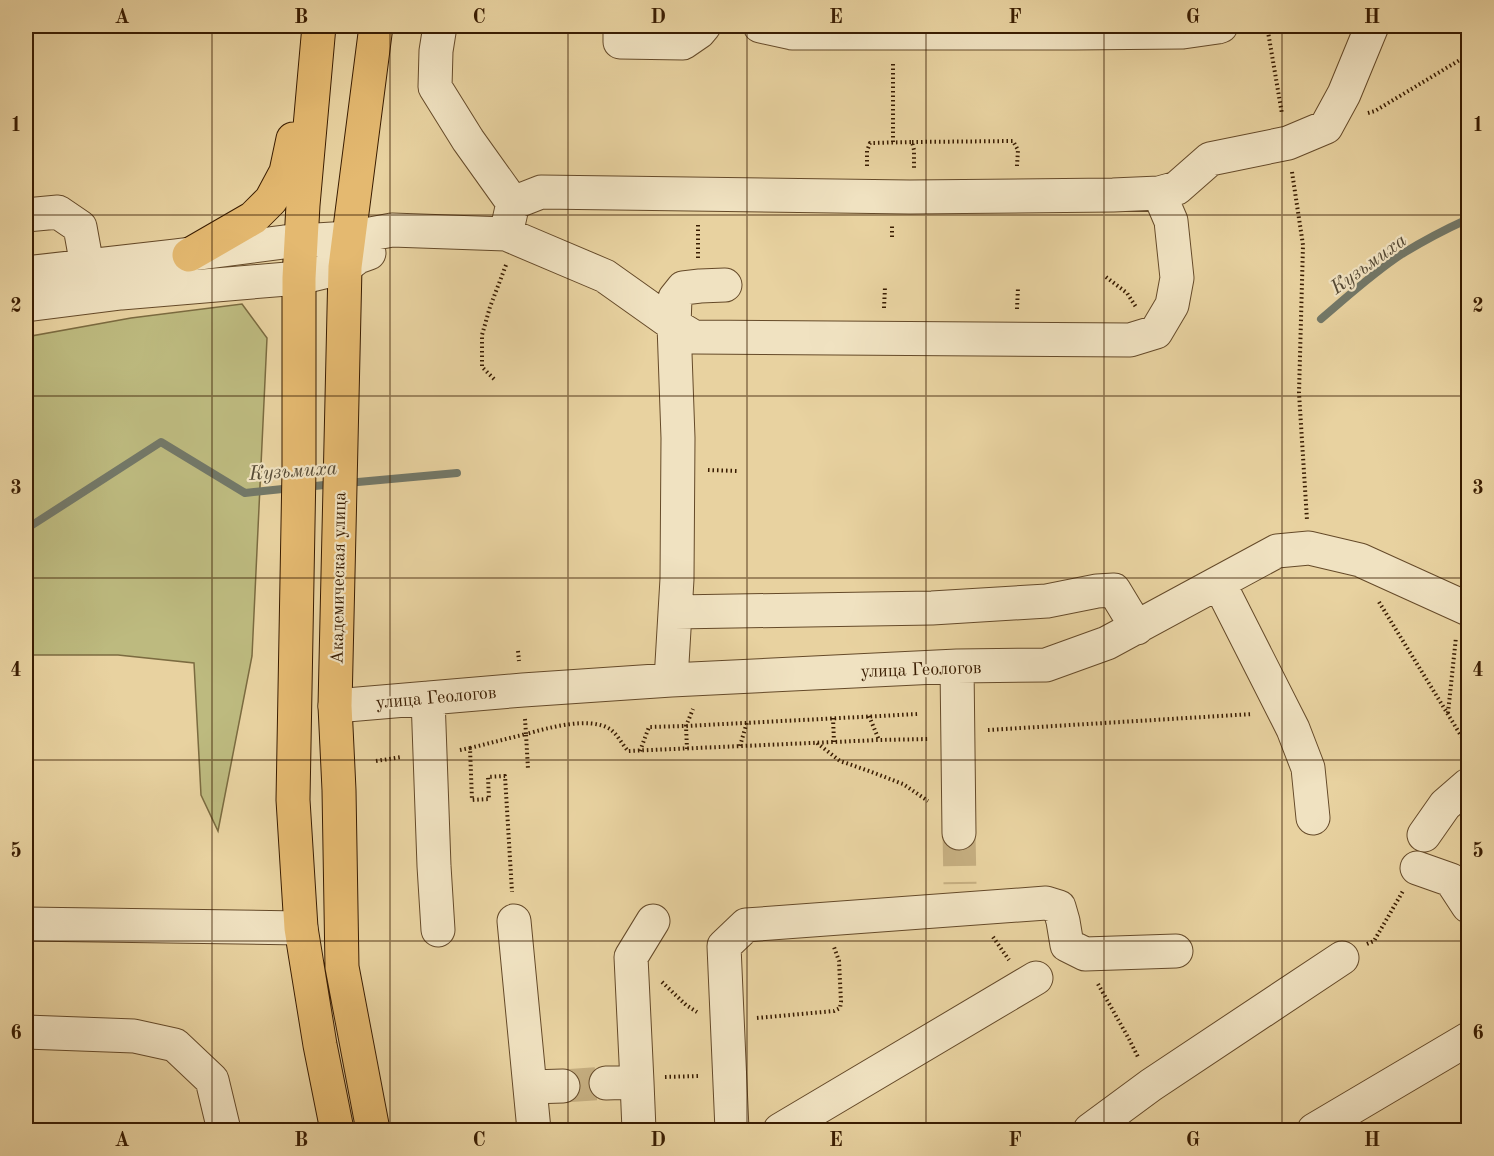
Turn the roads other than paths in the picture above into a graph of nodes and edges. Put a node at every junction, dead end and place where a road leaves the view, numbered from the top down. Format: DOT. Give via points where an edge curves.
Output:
graph roads {
  1 [pos="318,26"];
  2 [pos="376,26"];
  3 [pos="440,26"];
  4 [pos="620,26"];
  5 [pos="704,26"];
  6 [pos="760,26"];
  7 [pos="1221,26"];
  8 [pos="1372,26"];
  9 [pos="792,29"];
  10 [pos="926,30"];
  11 [pos="1159,193"];
  12 [pos="26,215"];
  13 [pos="508,233"];
  14 [pos="301,241"];
  15 [pos="347,252"];
  16 [pos="189,255"];
  17 [pos="86,266"];
  18 [pos="26,273"];
  19 [pos="299,278"];
  20 [pos="725,285"];
  21 [pos="26,305"];
  22 [pos="674,325"];
  23 [pos="1219,583"];
  24 [pos="1464,607"];
  25 [pos="675,612"];
  26 [pos="1137,628"];
  27 [pos="957,666"];
  28 [pos="671,680"];
  29 [pos="428,698"];
  30 [pos="335,706"];
  31 [pos="1468,785"];
  32 [pos="1313,818"];
  33 [pos="959,827"];
  34 [pos="1424,835"];
  35 [pos="1417,867"];
  36 [pos="1468,906"];
  37 [pos="514,921"];
  38 [pos="653,921"];
  39 [pos="26,924"];
  40 [pos="301,928"];
  41 [pos="438,930"];
  42 [pos="1176,951"];
  43 [pos="1342,958"];
  44 [pos="1031,982"];
  45 [pos="26,1032"];
  46 [pos="1468,1039"];
  47 [pos="563,1086"];
  48 [pos="530,1087"];
  49 [pos="224,1131"];
  50 [pos="337,1131"];
  51 [pos="373,1131"];
  52 [pos="534,1131"];
  53 [pos="639,1131"];
  54 [pos="732,1131"];
  55 [pos="780,1131"];
  56 [pos="1090,1131"];
  57 [pos="1314,1131"];
  1 -- 14 [label="main road"];
  1 -- 16 [label="main road" via="286,172 271,200 253,218"];
  2 -- 15 [label="main road, Академическая улица"];
  3 -- 13 [label="street" via="435,87 468,140"];
  4 -- 5 [label="street" via="620,42 683,43"];
  6 -- 9 [label="street"];
  7 -- 10 [label="street" via="1183,32"];
  8 -- 11 [label="street" via="1326,127 1288,143 1210,159 1177,188"];
  9 -- 10 [label="street" via="893,33"];
  11 -- 13 [label="street" via="910,197 541,192"];
  11 -- 22 [label="street" via="1171,221 1177,278 1172,305 1156,332 1130,340 694,337"];
  12 -- 17 [label="street" via="58,212 80,227"];
  13 -- 15 [label="street" via="440,232 358,257"];
  13 -- 22 [label="street" via="606,276"];
  14 -- 15 [label="street"];
  14 -- 16 [label="street"];
  14 -- 19 [label="main road"];
  15 -- 19 [label="street"];
  15 -- 30 [label="main road, Академическая улица"];
  16 -- 17 [label="street"];
  17 -- 18 [label="street"];
  19 -- 21 [label="street"];
  19 -- 40 [label="main road" via="293,800"];
  20 -- 22 [label="street" via="683,288 675,298"];
  22 -- 25 [label="street" via="678,438"];
  23 -- 24 [label="street, улица Геологов" via="1277,551 1310,548 1360,561"];
  23 -- 26 [label="street, улица Геологов"];
  23 -- 32 [label="street" via="1293,729 1308,768"];
  25 -- 26 [label="street" via="932,608 1047,601 1114,590"];
  25 -- 28 [label="street"];
  26 -- 27 [label="street, улица Геологов" via="1046,665"];
  27 -- 28 [label="street, улица Геологов"];
  27 -- 33 [label="street"];
  28 -- 29 [label="street, улица Геологов"];
  29 -- 30 [label="street, улица Геологов"];
  29 -- 41 [label="street"];
  30 -- 51 [label="main road, Академическая улица" via="342,968"];
  31 -- 34 [label="street" via="1445,805"];
  35 -- 36 [label="street" via="1451,880"];
  37 -- 48 [label="street"];
  38 -- 53 [label="street" via="631,957 627,1081"];
  39 -- 40 [label="street"];
  40 -- 50 [label="main road"];
  42 -- 54 [label="street" via="1085,954 1067,945 1059,907 1046,903 965,901 825,920 746,925 724,946"];
  43 -- 56 [label="street" via="1151,1085"];
  44 -- 55 [label="street"];
  45 -- 49 [label="street" via="134,1036 175,1045 212,1080"];
  46 -- 57 [label="street"];
  47 -- 48 [label="street"];
  48 -- 52 [label="street"];
}
